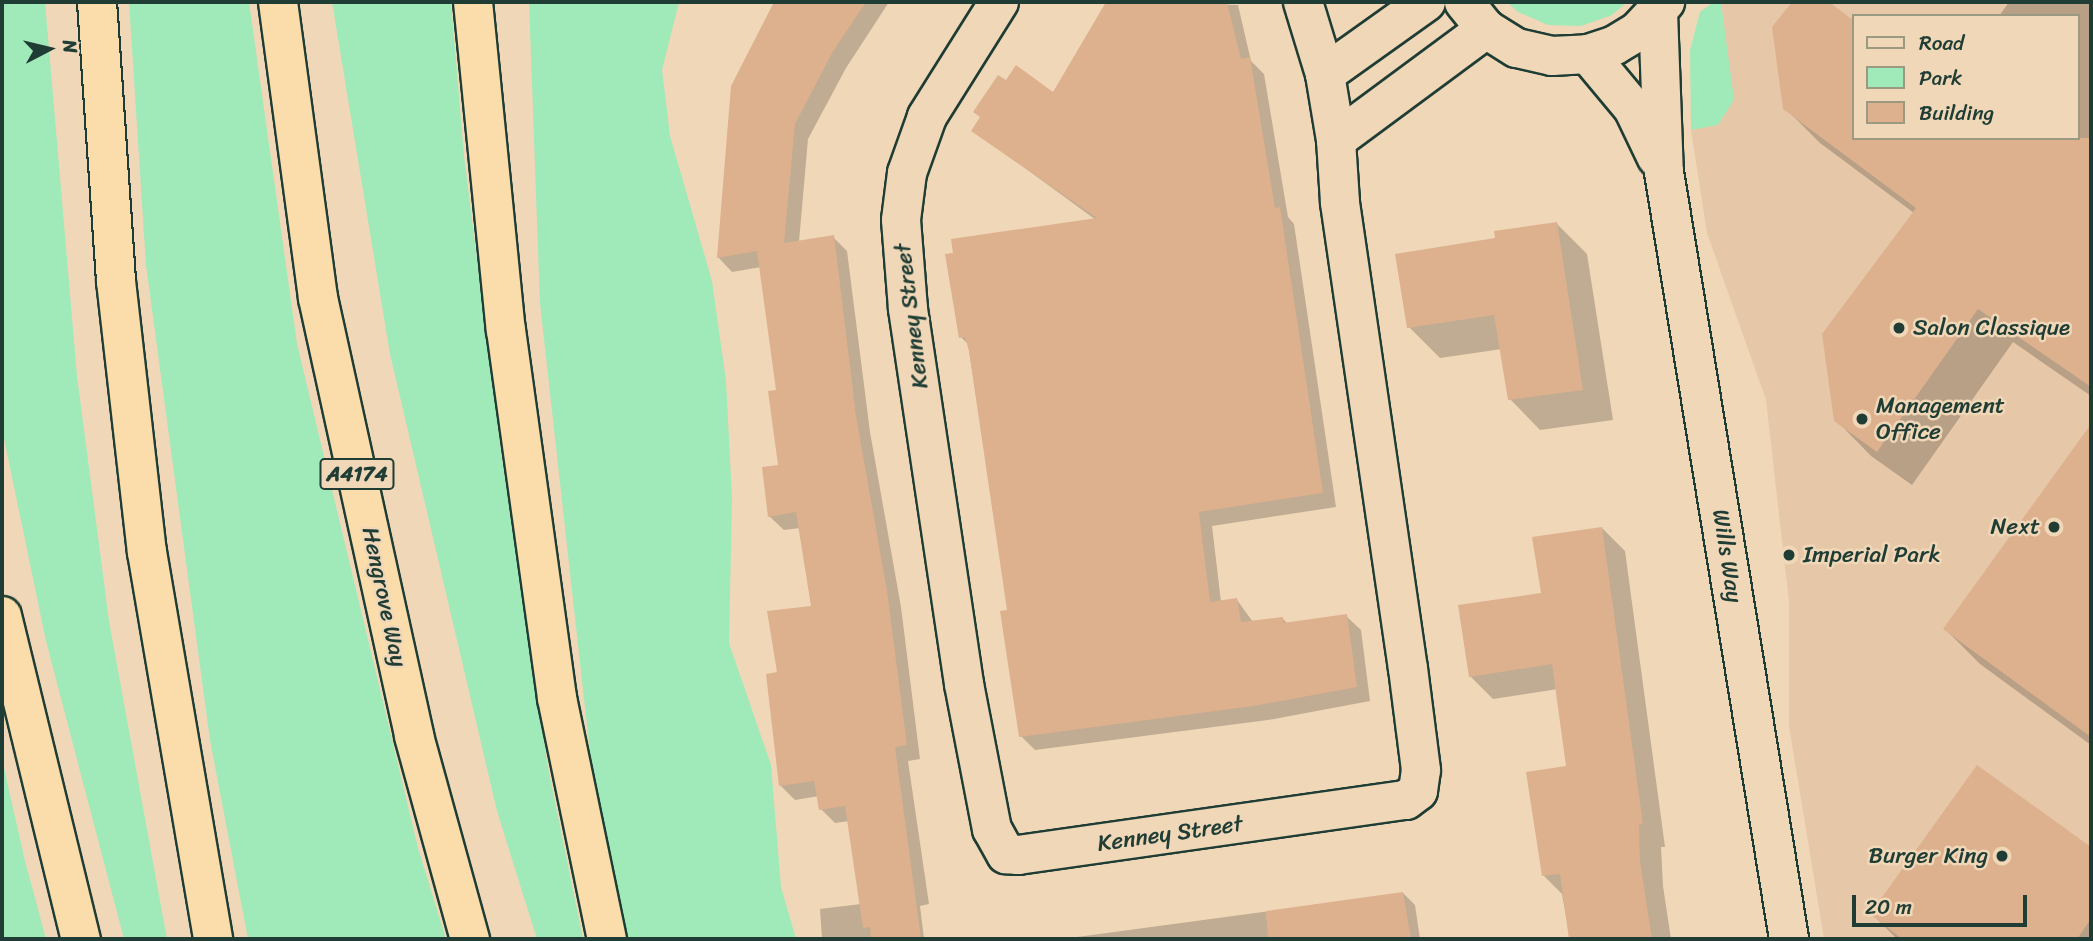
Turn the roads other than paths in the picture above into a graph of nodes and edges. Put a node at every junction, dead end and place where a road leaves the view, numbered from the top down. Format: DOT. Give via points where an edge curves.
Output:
graph roads {
  1 [pos="97,2"];
  2 [pos="278,2"];
  3 [pos="473,2"];
  4 [pos="999,2"];
  5 [pos="1303,2"];
  6 [pos="1426,2"];
  7 [pos="1662,7"];
  8 [pos="1475,16"];
  9 [pos="1588,54"];
  10 [pos="1325,74"];
  11 [pos="1336,140"];
  12 [pos="1664,172"];
  13 [pos="2,616"];
  14 [pos="81,939"];
  15 [pos="213,939"];
  16 [pos="470,939"];
  17 [pos="607,939"];
  18 [pos="1789,939"];
  1 -- 15 [label="highway" via="116,281 147,552"];
  2 -- 16 [label="highway, Hengrove Way / A4174" via="318,298 414,736"];
  3 -- 17 [label="highway" via="506,330 557,698"];
  4 -- 11 [label="street, Kenney Street" via="926,117 907,173 901,220 908,309 964,684 992,829 1006,854 1406,800 1418,791 1420,770 1408,669 1340,202"];
  5 -- 10 [label="street, Kenney Street"];
  6 -- 10 [label="street"];
  7 -- 9 [label="street, Wills Way" via="1615,45"];
  7 -- 12 [label="street, Wills Way"];
  8 -- 9 [label="street, Wills Way" via="1517,48 1552,56"];
  8 -- 11 [label="street"];
  9 -- 12 [label="street, Wills Way" via="1633,108"];
  10 -- 11 [label="street, Kenney Street"];
  12 -- 18 [label="street, Wills Way"];
  13 -- 14 [label="highway"];
}
